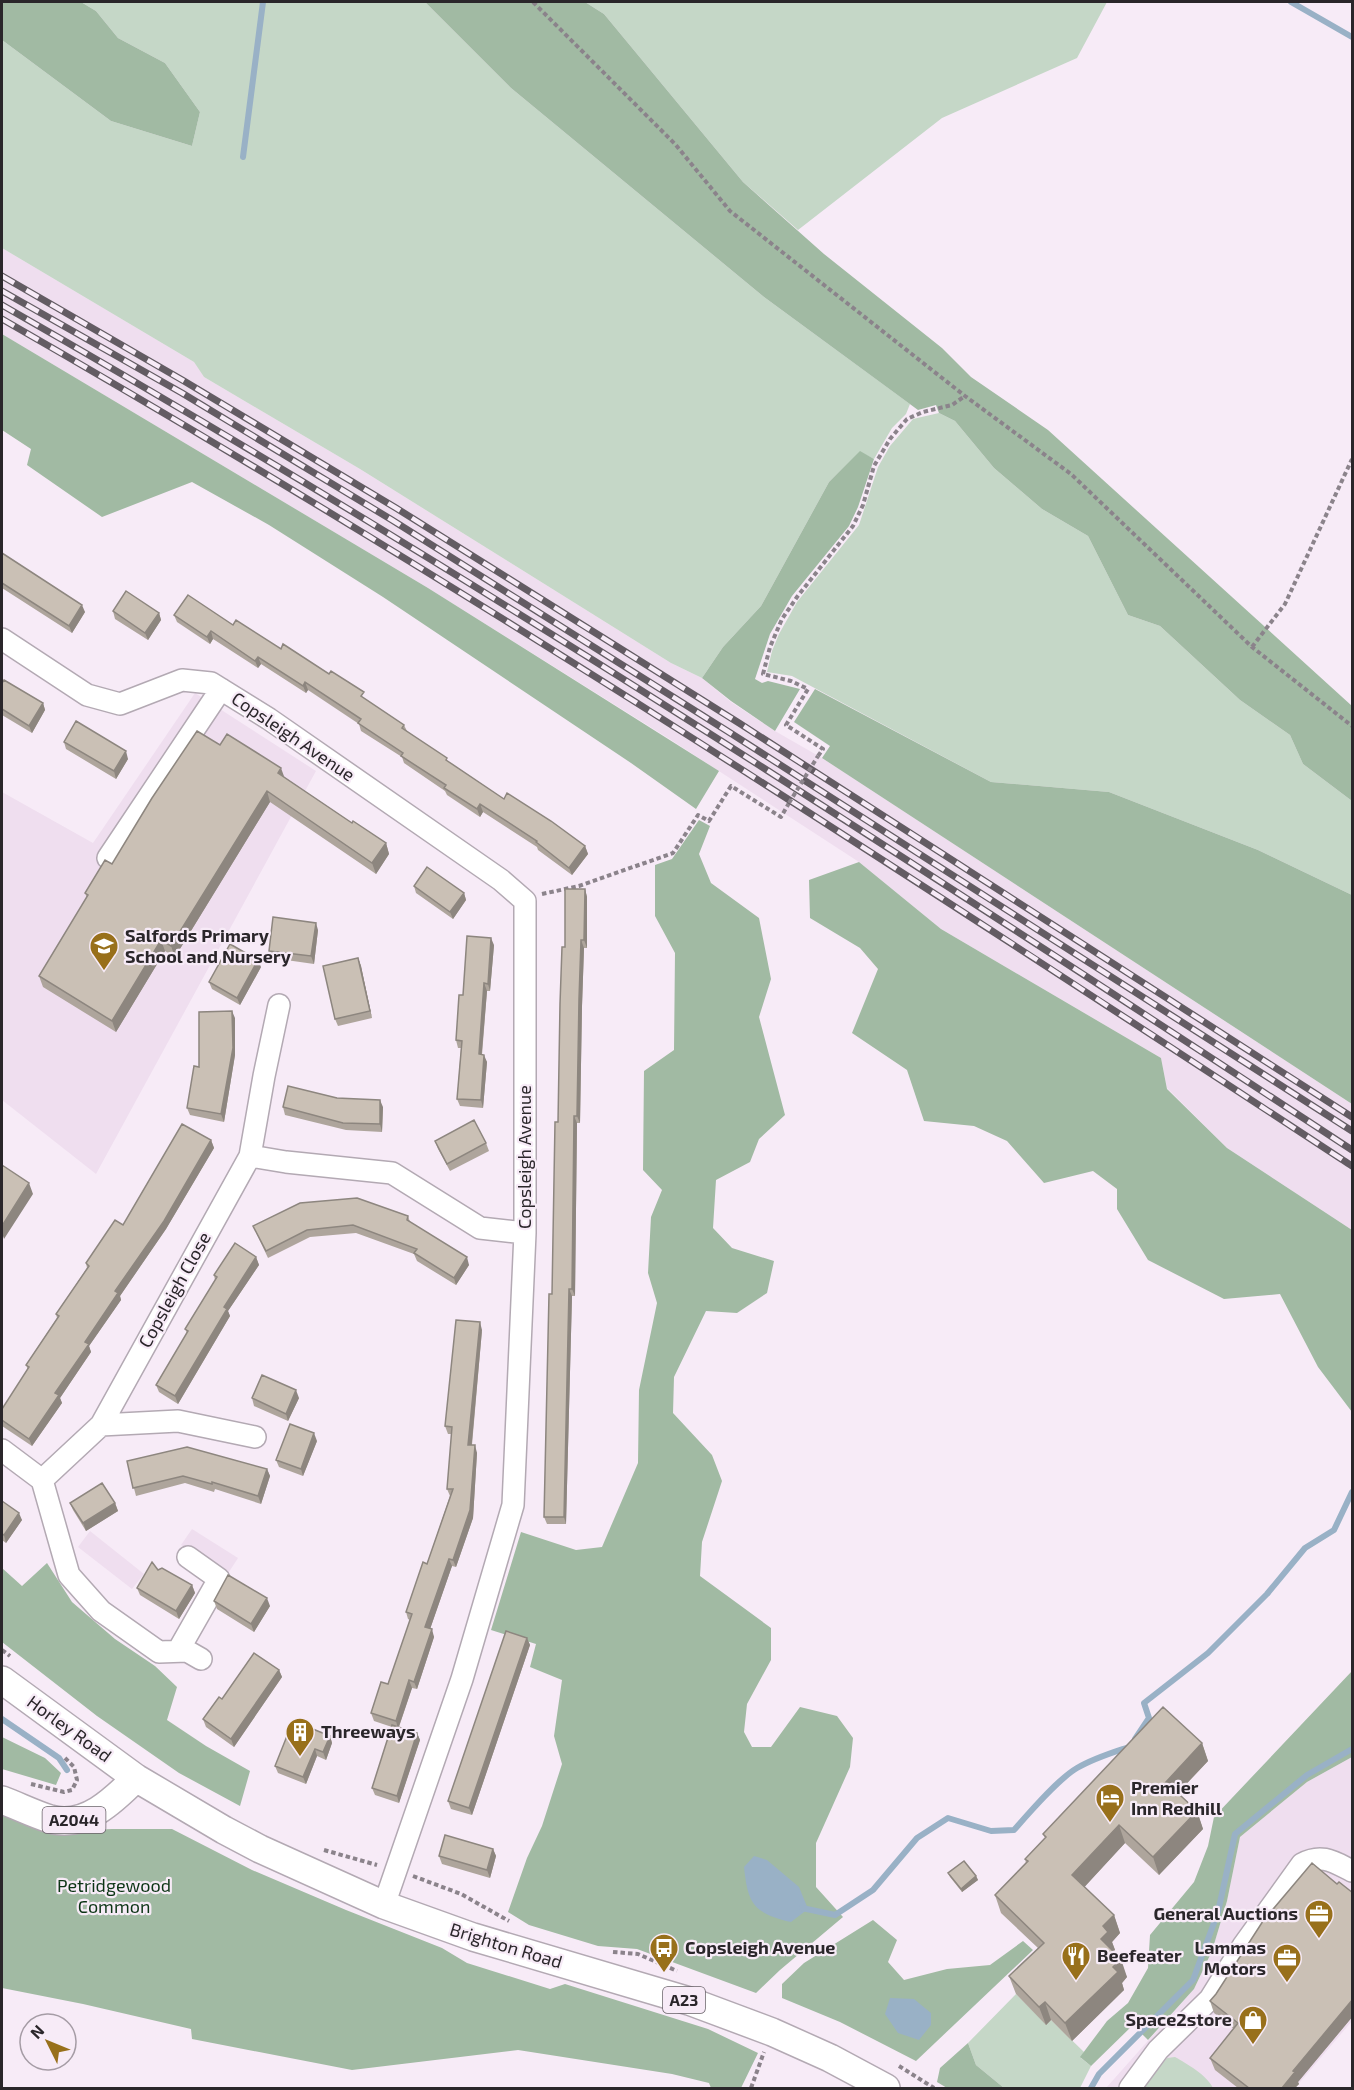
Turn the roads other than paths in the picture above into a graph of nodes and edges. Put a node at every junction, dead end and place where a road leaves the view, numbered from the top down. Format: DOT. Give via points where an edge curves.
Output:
graph roads {
  1 [pos="2,639"];
  2 [pos="221,689"];
  3 [pos="108,858"];
  4 [pos="279,1005"];
  5 [pos="250,1156"];
  6 [pos="525,1233"];
  7 [pos="101,1425"];
  8 [pos="255,1437"];
  9 [pos="2,1450"];
  10 [pos="42,1479"];
  11 [pos="188,1557"];
  12 [pos="178,1651"];
  13 [pos="201,1659"];
  14 [pos="9,1671"];
  15 [pos="136,1778"];
  16 [pos="2,1800"];
  17 [pos="1353,1871"];
  18 [pos="384,1905"];
  19 [pos="886,2088"];
  20 [pos="1130,2088"];
  1 -- 2 [label="street, Copsleigh Avenue" via="87,695 120,704 182,680 211,683"];
  2 -- 3 [label="street"];
  2 -- 6 [label="street, Copsleigh Avenue" via="501,880 525,901"];
  4 -- 5 [label="street, Copsleigh Close"];
  5 -- 6 [label="street" via="392,1173 480,1228"];
  5 -- 7 [label="street, Copsleigh Close"];
  6 -- 18 [label="street, Copsleigh Avenue" via="513,1505 462,1679"];
  7 -- 8 [label="street" via="178,1421"];
  7 -- 10 [label="street, Copsleigh Close"];
  9 -- 10 [label="street"];
  10 -- 12 [label="street" via="69,1575 101,1611 159,1652"];
  11 -- 12 [label="street" via="219,1579"];
  12 -- 13 [label="street"];
  14 -- 15 [label="main road, Horley Road / A23"];
  15 -- 16 [label="main road, A2044" via="112,1802 72,1821 52,1820"];
  15 -- 18 [label="main road, Brighton Road / A23" via="260,1849"];
  17 -- 20 [label="street" via="1328,1859 1312,1858 1302,1864 1210,1999 1158,2050"];
  18 -- 19 [label="main road, Brighton Road / A23" via="473,1937 689,2001 772,2032"];
}
